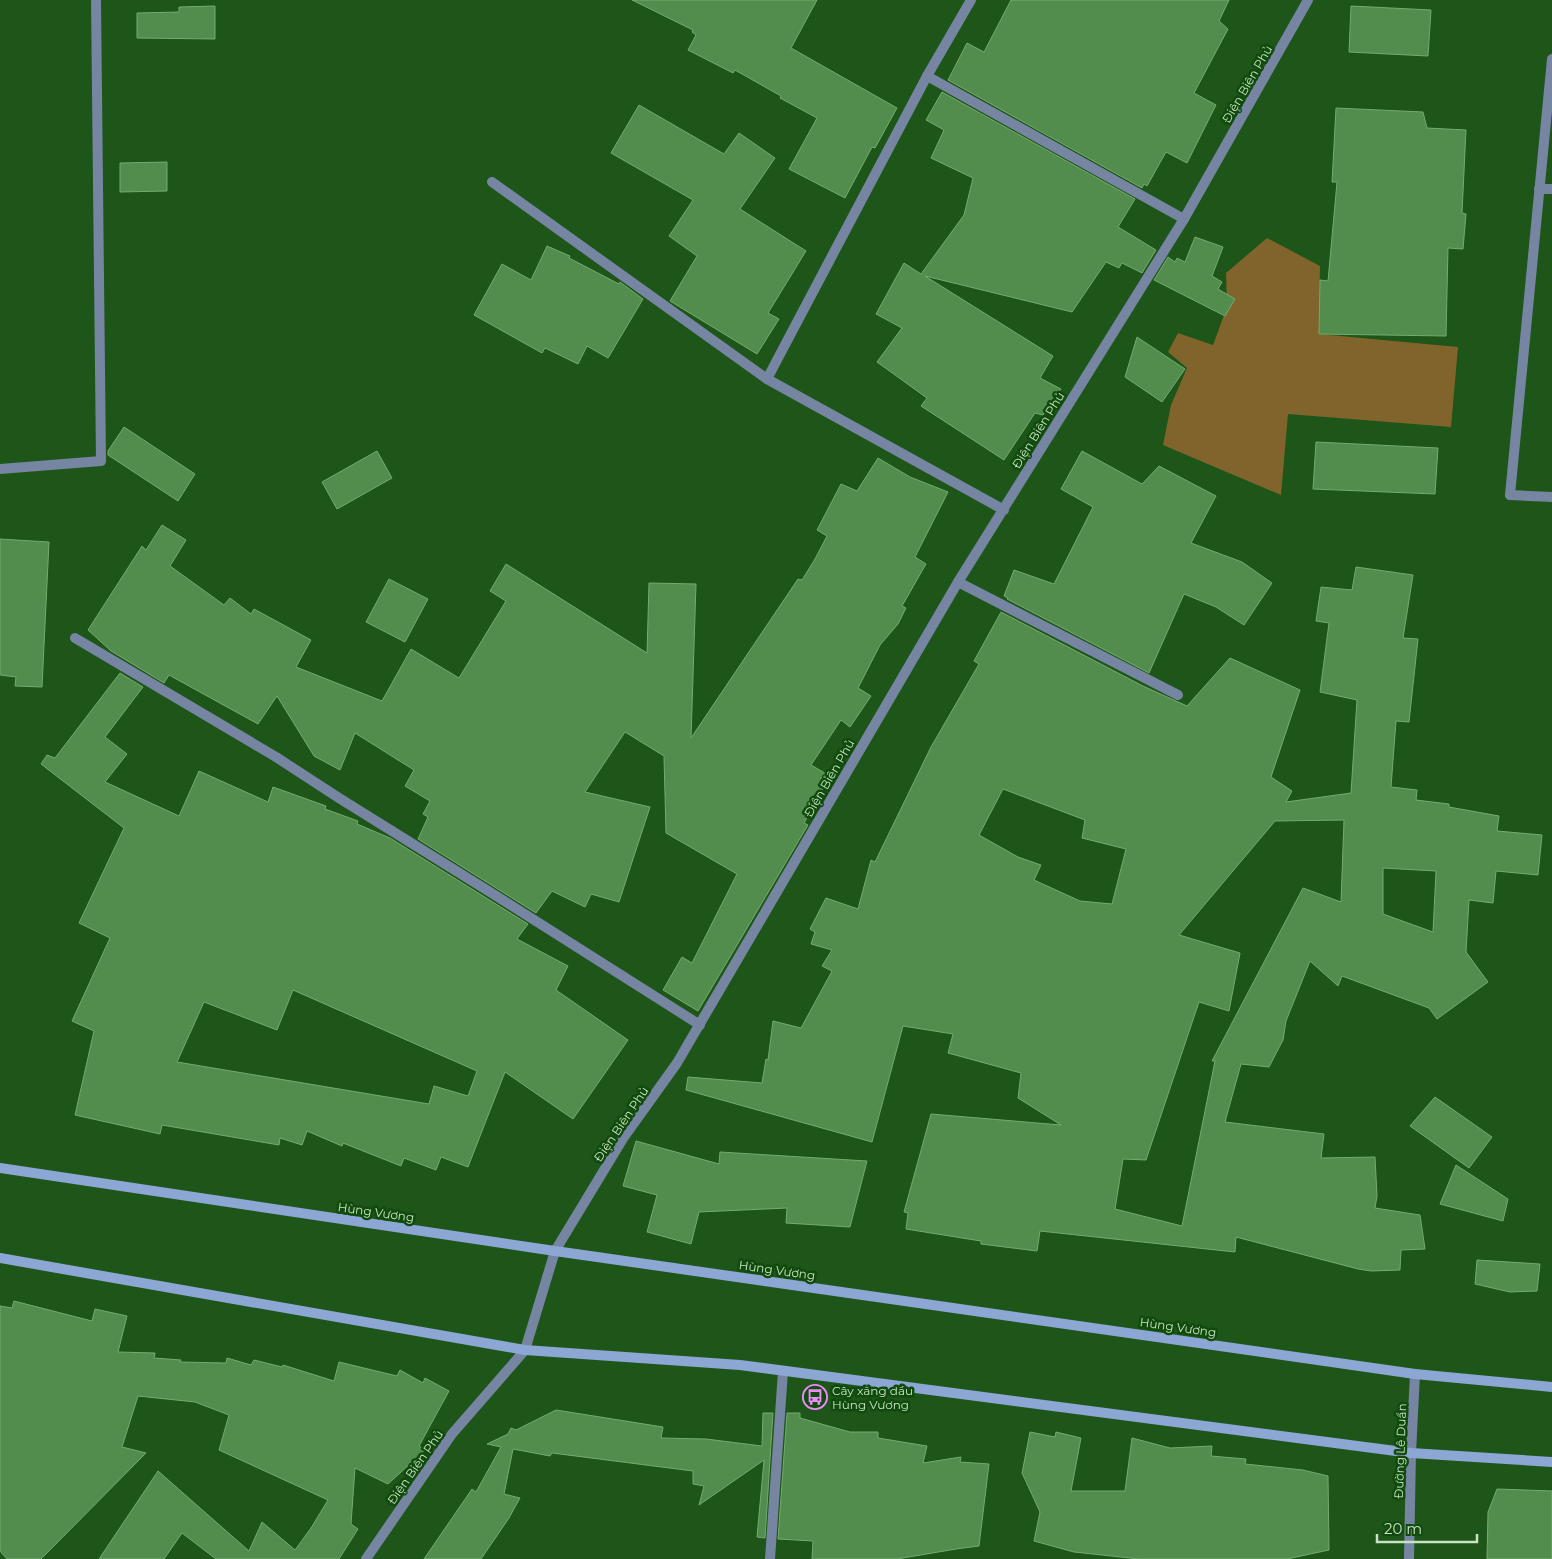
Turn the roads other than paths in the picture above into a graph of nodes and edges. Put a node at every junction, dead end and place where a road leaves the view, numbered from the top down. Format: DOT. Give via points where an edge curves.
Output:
graph roads {
  1 [pos="96,0"];
  2 [pos="971,0"];
  3 [pos="1308,0"];
  4 [pos="1552,59"];
  5 [pos="927,76"];
  6 [pos="492,182"];
  7 [pos="1539,190"];
  8 [pos="1552,190"];
  9 [pos="1184,219"];
  10 [pos="767,379"];
  11 [pos="0,469"];
  12 [pos="1552,497"];
  13 [pos="1004,510"];
  14 [pos="958,582"];
  15 [pos="75,638"];
  16 [pos="1178,695"];
  17 [pos="700,1025"];
  18 [pos="0,1168"];
  19 [pos="555,1251"];
  20 [pos="0,1258"];
  21 [pos="524,1350"];
  22 [pos="783,1371"];
  23 [pos="1416,1374"];
  24 [pos="1552,1387"];
  25 [pos="1411,1453"];
  26 [pos="1552,1462"];
  27 [pos="366,1559"];
  28 [pos="770,1559"];
  29 [pos="1409,1559"];
  1 -- 11 [label="street" via="101,461"];
  2 -- 5 [label="street"];
  3 -- 9 [label="street, Điện Biên Phủ"];
  4 -- 7 [label="street"];
  5 -- 9 [label="street"];
  5 -- 10 [label="street"];
  6 -- 10 [label="street"];
  7 -- 8 [label="street"];
  7 -- 12 [label="street" via="1510,495"];
  9 -- 13 [label="street, Điện Biên Phủ"];
  10 -- 13 [label="street"];
  13 -- 14 [label="street, Điện Biên Phủ"];
  14 -- 16 [label="street"];
  14 -- 17 [label="street, Điện Biên Phủ"];
  15 -- 17 [label="street" via="276,757"];
  17 -- 19 [label="street, Điện Biên Phủ" via="677,1064 624,1137"];
  18 -- 19 [label="main road, Hùng Vương"];
  19 -- 21 [label="street, Điện Biên Phủ"];
  19 -- 23 [label="main road, Hùng Vương"];
  20 -- 21 [label="main road"];
  21 -- 22 [label="main road" via="740,1365"];
  21 -- 27 [label="street, Điện Biên Phủ" via="452,1434"];
  22 -- 25 [label="main road"];
  22 -- 28 [label="street"];
  23 -- 24 [label="main road, Hùng Vương"];
  23 -- 25 [label="street, Đường Lê Duẩn"];
  25 -- 26 [label="main road"];
  25 -- 29 [label="street, Đường Lê Duẩn"];
}
